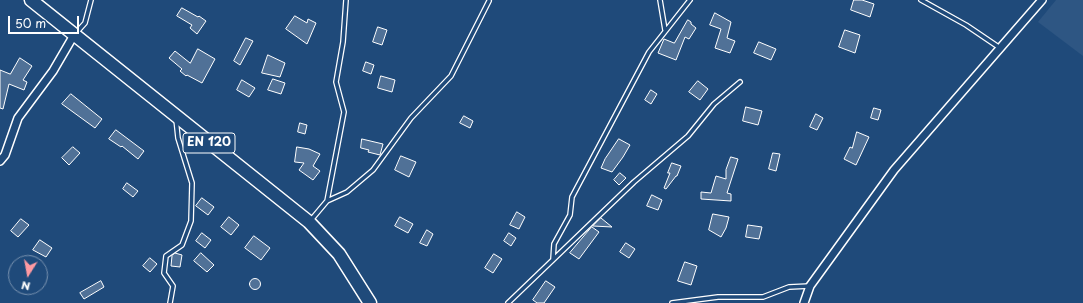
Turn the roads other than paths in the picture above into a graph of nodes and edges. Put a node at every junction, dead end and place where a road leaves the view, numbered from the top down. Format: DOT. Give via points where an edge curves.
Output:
graph roads {
  1 [pos="31,0"];
  2 [pos="91,0"];
  3 [pos="346,0"];
  4 [pos="660,0"];
  5 [pos="690,0"];
  6 [pos="921,0"];
  7 [pos="1042,0"];
  8 [pos="489,2"];
  9 [pos="666,30"];
  10 [pos="74,35"];
  11 [pos="1000,48"];
  12 [pos="740,82"];
  13 [pos="175,116"];
  14 [pos="0,161"];
  15 [pos="327,200"];
  16 [pos="309,222"];
  17 [pos="553,259"];
  18 [pos="810,286"];
  19 [pos="170,303"];
  20 [pos="370,303"];
  21 [pos="508,303"];
  22 [pos="672,303"];
  23 [pos="804,303"];
  1 -- 10 [label="main road, EN 120"];
  2 -- 10 [label="lane" via="85,23"];
  3 -- 15 [label="lane" via="343,42 336,82 344,112"];
  4 -- 9 [label="lane"];
  5 -- 9 [label="lane"];
  6 -- 11 [label="lane" via="966,24"];
  7 -- 11 [label="street"];
  8 -- 15 [label="lane" via="451,76 411,118 373,170 347,192"];
  9 -- 17 [label="lane" via="649,52 572,197 570,215 554,244"];
  10 -- 13 [label="main road, EN 120"];
  10 -- 14 [label="street" via="53,71 18,118 5,155"];
  11 -- 18 [label="street" via="894,170"];
  12 -- 17 [label="lane" via="714,104 688,136 634,182"];
  13 -- 16 [label="main road, EN 120"];
  13 -- 19 [label="lane" via="178,138 192,183 191,221 182,245 166,256 164,273 173,286"];
  15 -- 16 [label="lane"];
  16 -- 20 [label="main road, EN 120" via="339,254"];
  17 -- 21 [label="lane"];
  18 -- 22 [label="lane" via="789,287 763,297 718,297"];
  18 -- 23 [label="street"];
}
